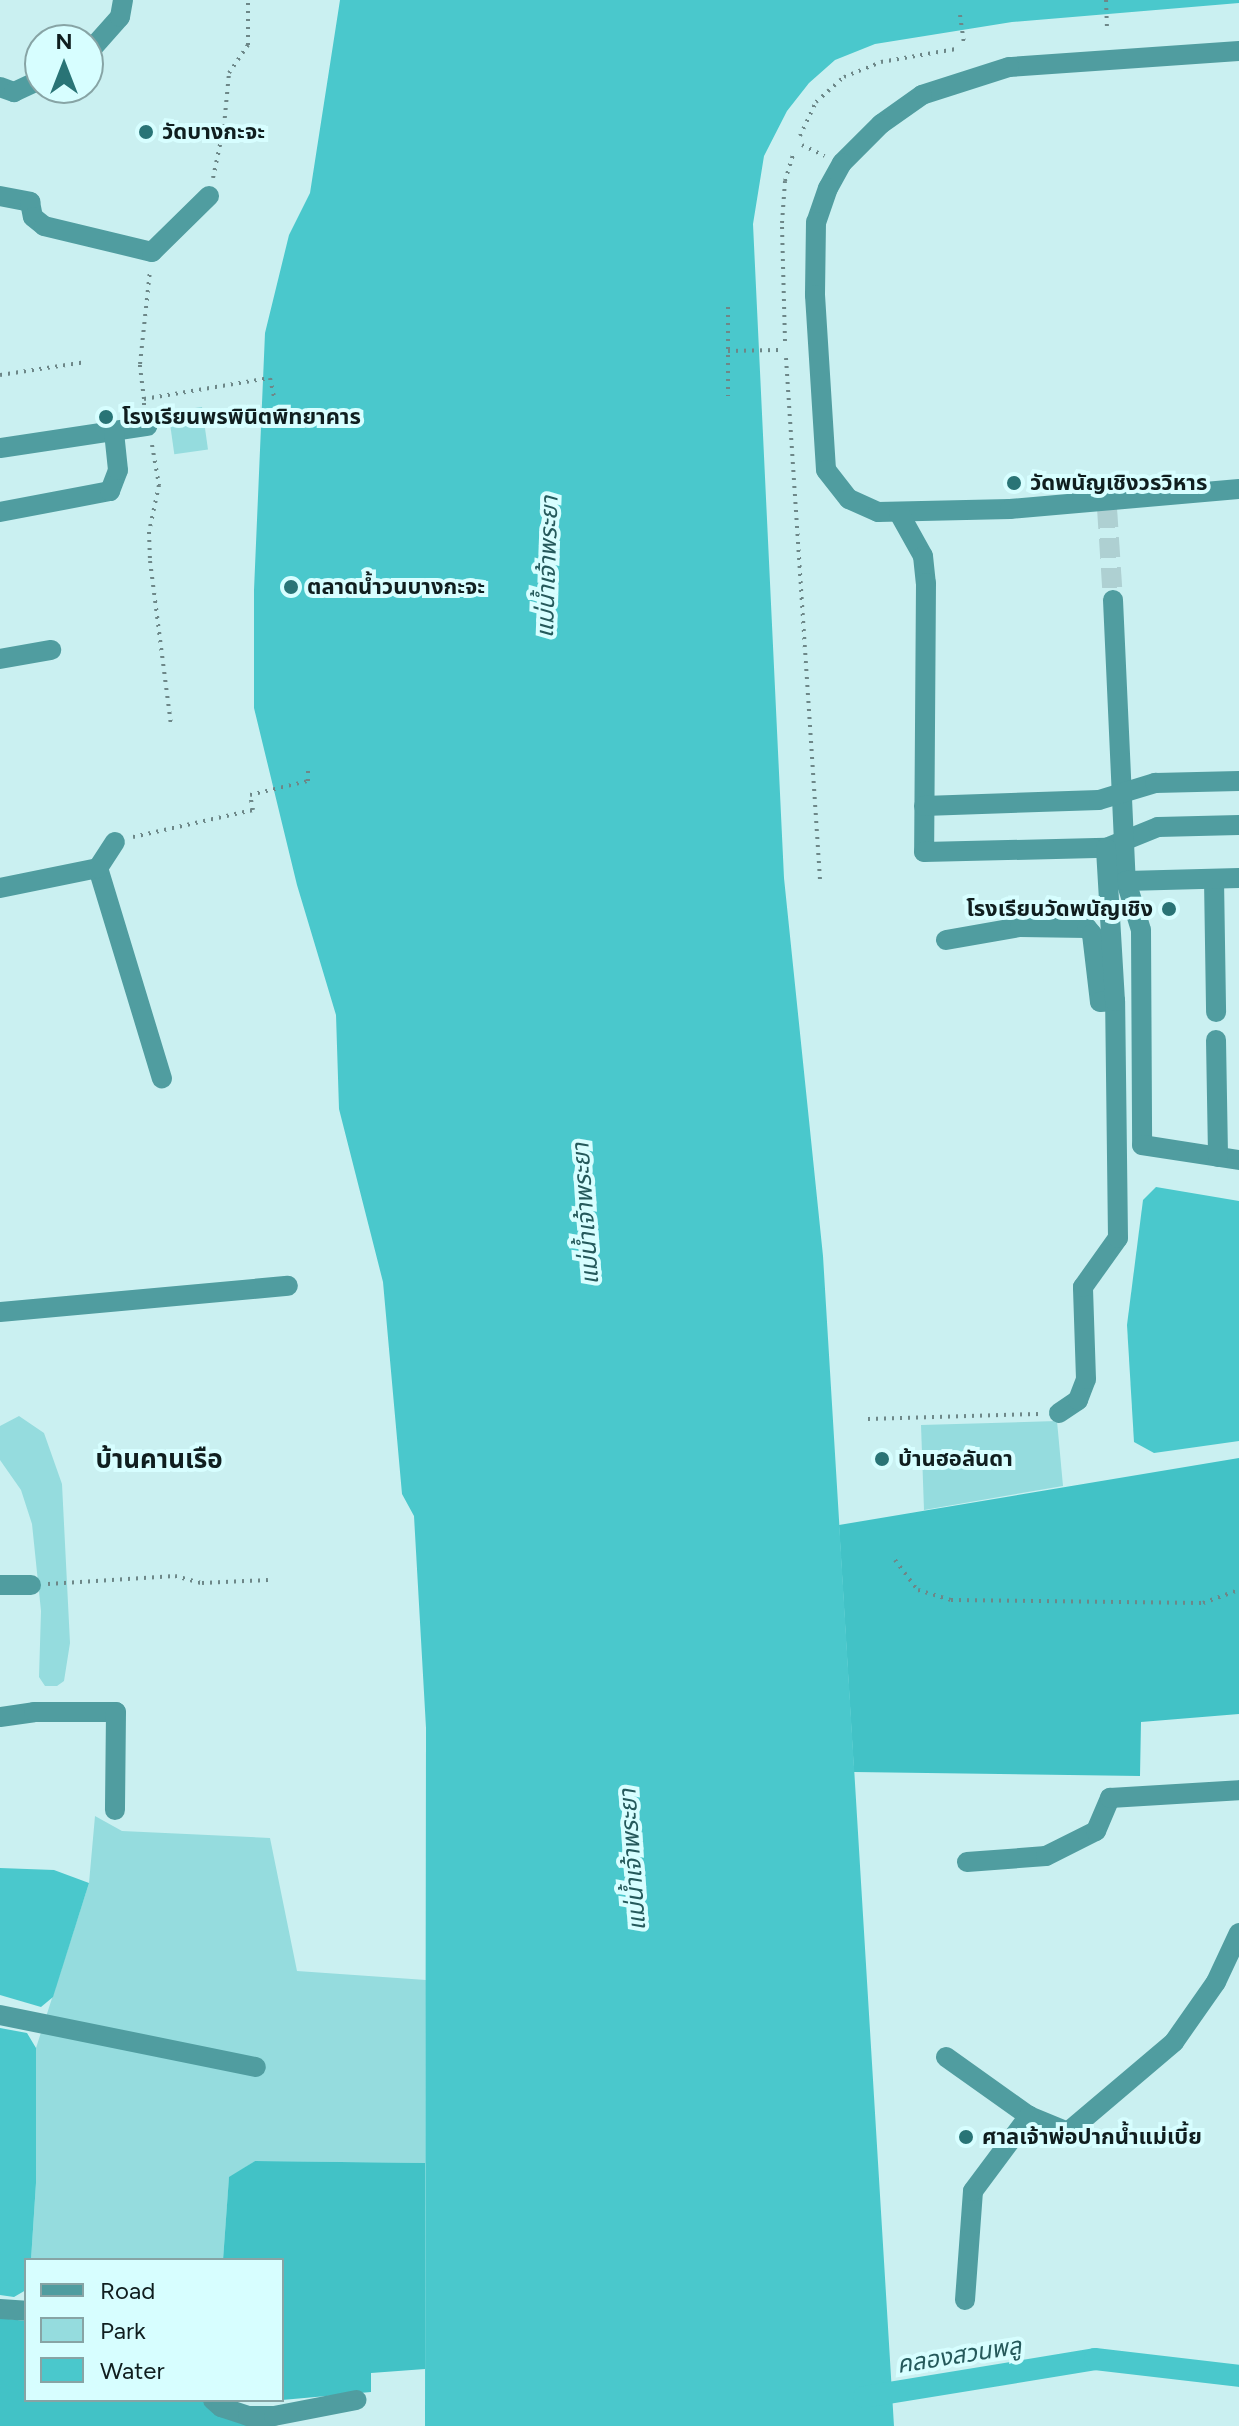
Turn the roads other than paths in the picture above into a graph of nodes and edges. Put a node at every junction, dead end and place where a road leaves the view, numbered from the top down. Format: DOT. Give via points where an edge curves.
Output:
graph roads {
  1 [pos="123,0"];
  2 [pos="104,35"];
  3 [pos="1239,51"];
  4 [pos="0,87"];
  5 [pos="24,87"];
  6 [pos="0,196"];
  7 [pos="209,196"];
  8 [pos="147,426"];
  9 [pos="114,431"];
  10 [pos="0,448"];
  11 [pos="1239,489"];
  12 [pos="0,512"];
  13 [pos="899,513"];
  14 [pos="1113,600"];
  15 [pos="51,650"];
  16 [pos="0,659"];
  17 [pos="1239,781"];
  18 [pos="1122,793"];
  19 [pos="924,806"];
  20 [pos="1239,825"];
  21 [pos="115,842"];
  22 [pos="1115,843"];
  23 [pos="98,868"];
  24 [pos="1239,878"];
  25 [pos="1214,879"];
  26 [pos="1126,881"];
  27 [pos="0,888"];
  28 [pos="946,940"];
  29 [pos="1115,1001"];
  30 [pos="1216,1012"];
  31 [pos="1216,1040"];
  32 [pos="162,1079"];
  33 [pos="1218,1157"];
  34 [pos="1239,1160"];
  35 [pos="288,1286"];
  36 [pos="0,1312"];
  37 [pos="1059,1413"];
  38 [pos="0,1585"];
  39 [pos="31,1585"];
  40 [pos="0,1717"];
  41 [pos="1239,1790"];
  42 [pos="115,1810"];
  43 [pos="967,1862"];
  44 [pos="1239,1933"];
  45 [pos="0,2015"];
  46 [pos="946,2057"];
  47 [pos="256,2067"];
  48 [pos="1029,2116"];
  49 [pos="965,2300"];
  50 [pos="0,2309"];
  51 [pos="24,2311"];
  52 [pos="356,2400"];
  53 [pos="215,2402"];
  1 -- 2 [label="street" via="120,17"];
  3 -- 13 [label="street" via="1009,67 969,77 922,95 881,124 842,163 816,222 817,349 826,470 849,499 878,512"];
  4 -- 5 [label="street" via="14,92"];
  6 -- 7 [label="street" via="30,202 33,217 44,226 152,252"];
  8 -- 9 [label="street"];
  9 -- 10 [label="street"];
  9 -- 12 [label="street" via="118,470 110,491"];
  11 -- 13 [label="street" via="1107,504"];
  13 -- 19 [label="street" via="923,556 926,583"];
  14 -- 18 [label="street"];
  15 -- 16 [label="street"];
  17 -- 18 [label="street" via="1155,783"];
  18 -- 19 [label="street" via="1099,800"];
  18 -- 22 [label="street"];
  19 -- 22 [label="street" via="924,852"];
  20 -- 22 [label="street" via="1158,827"];
  21 -- 23 [label="street"];
  22 -- 26 [label="street"];
  22 -- 29 [label="street"];
  23 -- 27 [label="street"];
  23 -- 32 [label="street"];
  24 -- 25 [label="street"];
  25 -- 26 [label="street"];
  25 -- 30 [label="street"];
  26 -- 33 [label="street" via="1141,930 1142,1145"];
  28 -- 29 [label="street" via="1020,927 1087,928 1100,1002"];
  29 -- 37 [label="street" via="1118,1238 1083,1287 1086,1379 1078,1400"];
  31 -- 33 [label="street"];
  33 -- 34 [label="street"];
  35 -- 36 [label="street"];
  38 -- 39 [label="street"];
  40 -- 42 [label="street" via="116,1712"];
  41 -- 43 [label="street" via="1110,1798 1096,1831 1046,1856"];
  44 -- 48 [label="street" via="1216,1982 1174,2042 1075,2129 1060,2130"];
  45 -- 47 [label="street"];
  46 -- 48 [label="street"];
  48 -- 49 [label="street" via="973,2191"];
  50 -- 51 [label="street"];
  52 -- 53 [label="street" via="274,2416 248,2416"];
}
